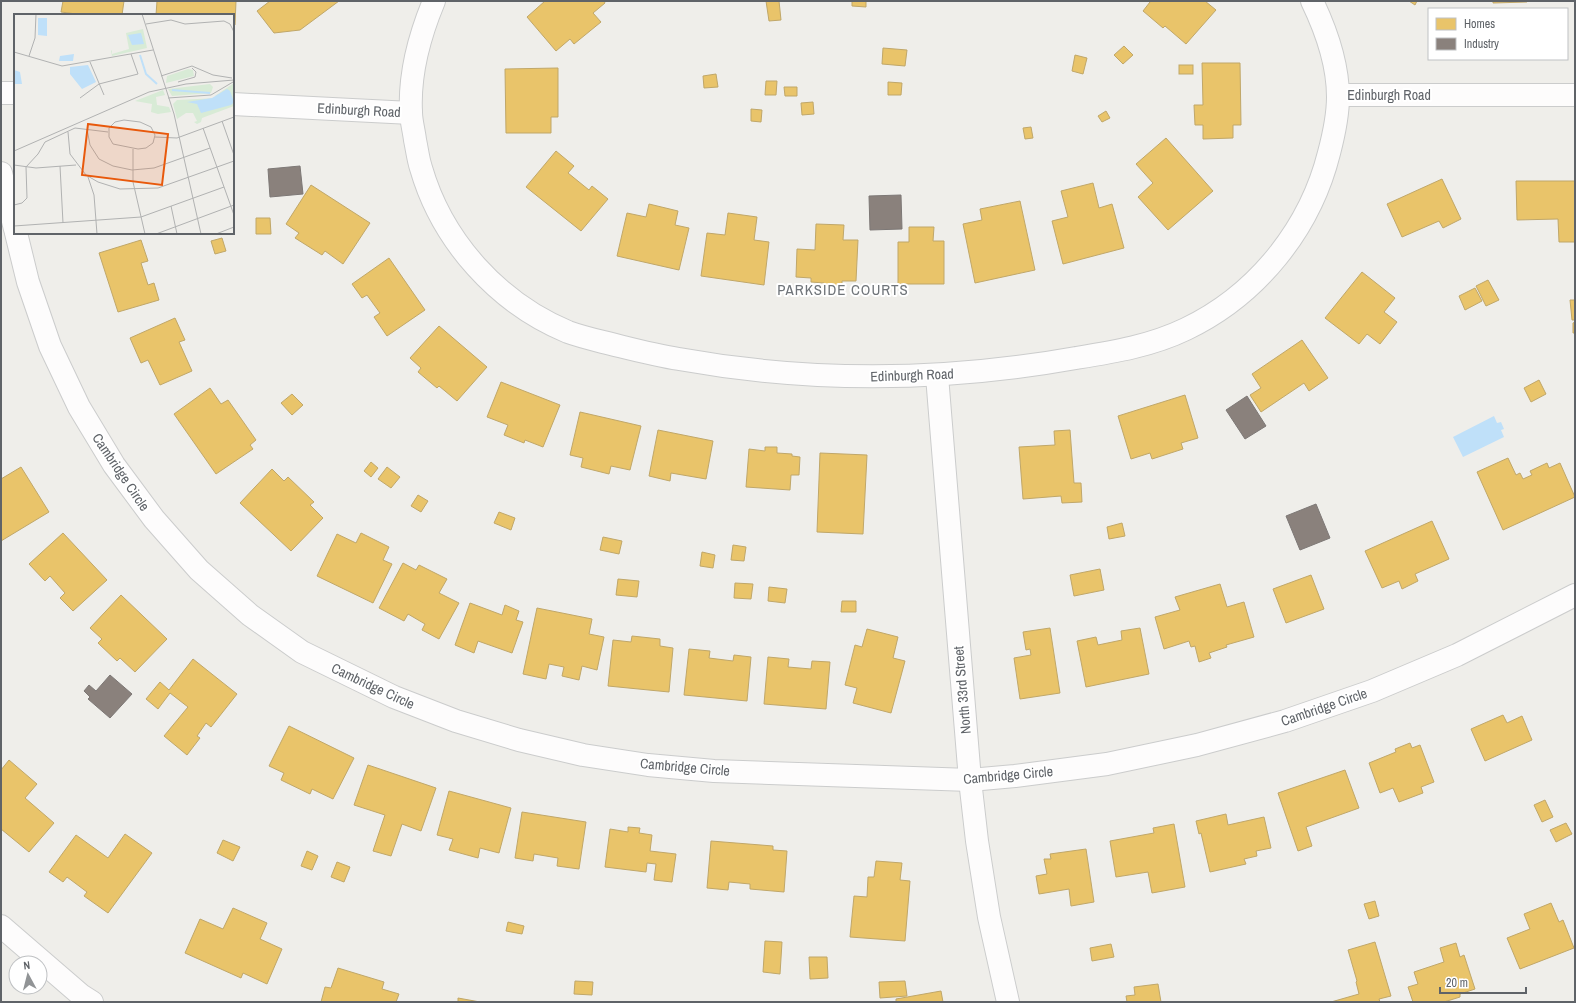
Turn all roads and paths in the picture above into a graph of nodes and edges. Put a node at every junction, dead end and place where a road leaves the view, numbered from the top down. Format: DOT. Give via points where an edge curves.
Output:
graph roads {
  1 [pos="434,1"];
  2 [pos="1312,1"];
  3 [pos="1,93"];
  4 [pos="14,94"];
  5 [pos="1338,95"];
  6 [pos="1575,95"];
  7 [pos="234,104"];
  8 [pos="411,113"];
  9 [pos="1,174"];
  10 [pos="14,225"];
  11 [pos="16,234"];
  12 [pos="937,376"];
  13 [pos="1575,595"];
  14 [pos="970,780"];
  15 [pos="1,926"];
  16 [pos="92,1002"];
  17 [pos="1008,1002"];
  1 -- 8 [label="street" via="421,32 412,72"];
  2 -- 5 [label="street" via="1321,19 1334,61"];
  3 -- 4 [label="street"];
  5 -- 6 [label="street, Edinburgh Road"];
  5 -- 12 [label="street, Edinburgh Road" via="1335,132 1323,176 1305,218 1279,256 1254,283 1218,311 1186,329 1152,342 1108,353 1034,366"];
  7 -- 8 [label="street, Edinburgh Road"];
  8 -- 12 [label="street, Edinburgh Road" via="420,166 432,200 449,231 476,267 509,298 571,333 649,354 720,367 800,375"];
  9 -- 10 [label="street"];
  11 -- 14 [label="street, Cambridge Circle" via="28,282 50,346 79,407 114,465 154,519 199,570 250,615 302,652 394,698 456,721 519,740 583,755 648,765 714,771"];
  12 -- 14 [label="street, North 33rd Street"];
  13 -- 14 [label="street, Cambridge Circle" via="1457,655 1372,691 1285,721 1197,746 1107,764"];
  14 -- 17 [label="street, North 33rd Street" via="976,841 989,917"];
  15 -- 16 [label="street"];
}
